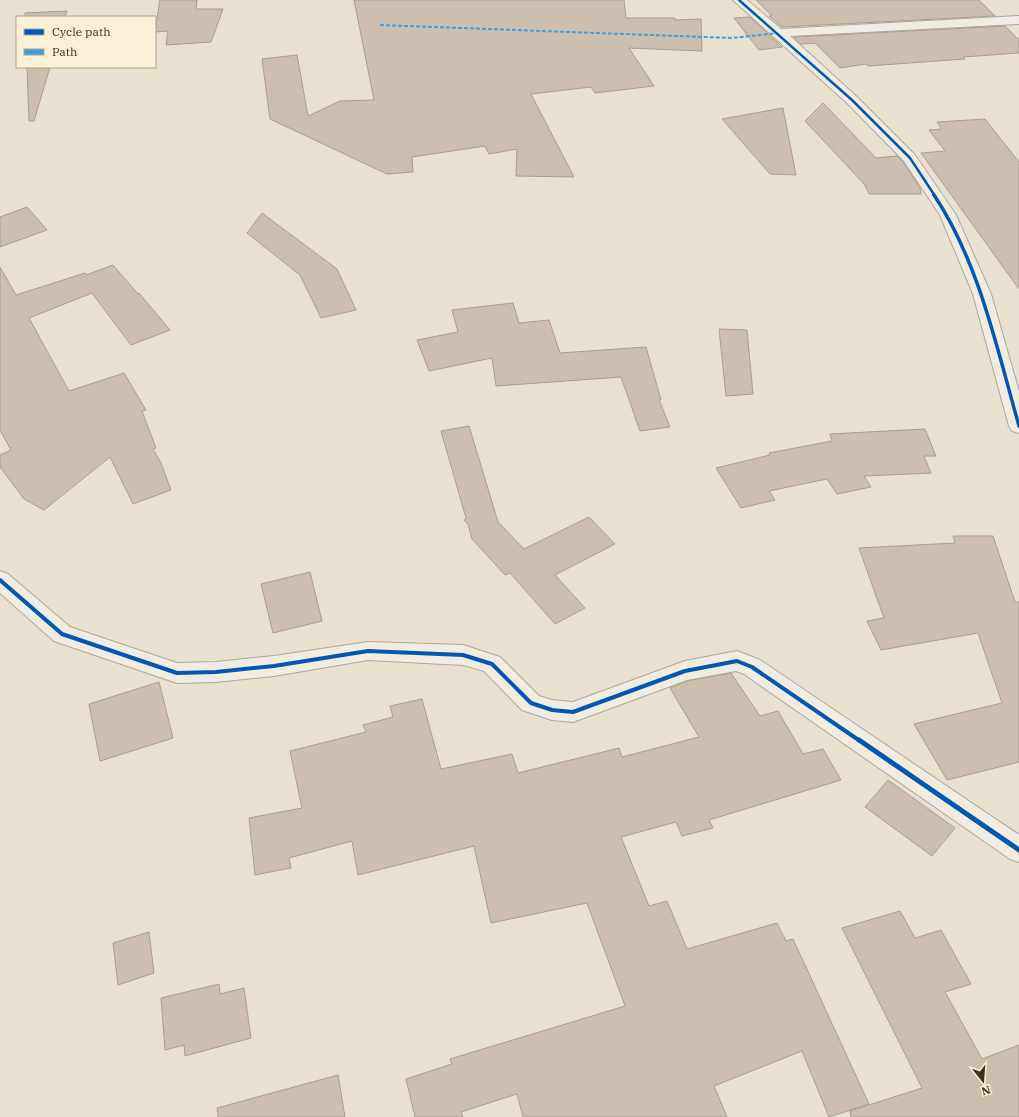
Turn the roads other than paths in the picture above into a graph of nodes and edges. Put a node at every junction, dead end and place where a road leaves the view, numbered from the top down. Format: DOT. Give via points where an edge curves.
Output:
graph roads {
  1 [pos="739,0"];
  2 [pos="1019,20"];
  3 [pos="778,33"];
  4 [pos="1019,426"];
  5 [pos="0,580"];
  6 [pos="1019,850"];
  1 -- 3 [label="street"];
  2 -- 3 [label="street"];
  3 -- 4 [label="street" via="852,100 910,158 948,214 982,294"];
  5 -- 6 [label="street" via="62,634 177,673 274,666 368,651 463,655 492,664 531,703 552,710 574,712 685,671 736,661 752,667"];
}
